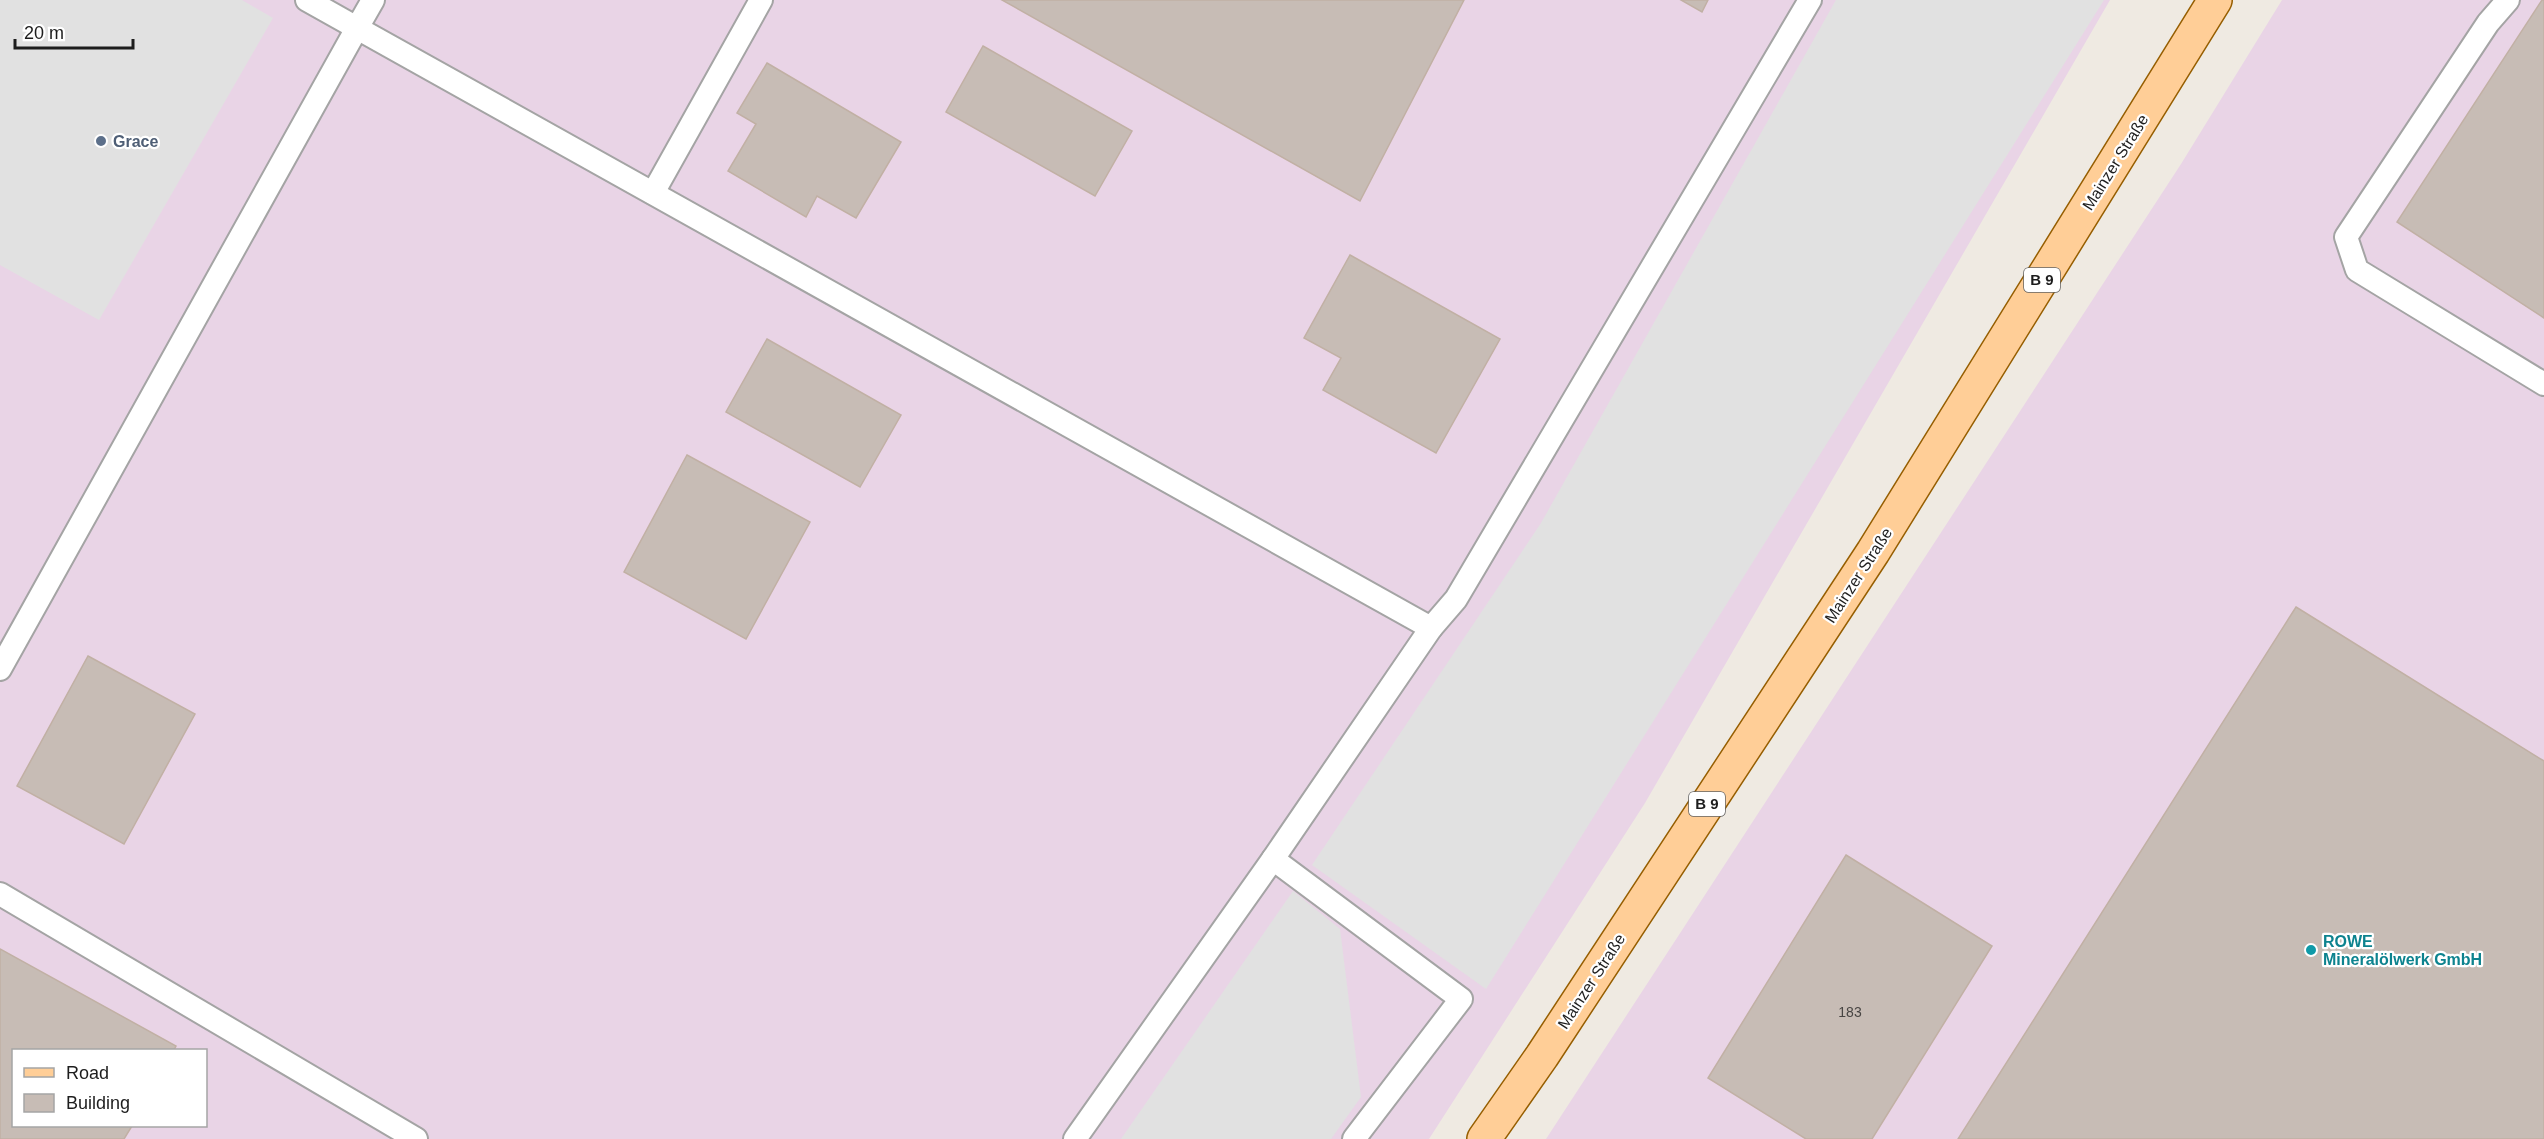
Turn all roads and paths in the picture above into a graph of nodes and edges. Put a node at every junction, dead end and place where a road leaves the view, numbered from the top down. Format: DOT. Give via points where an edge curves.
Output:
graph roads {
  1 [pos="307,0"];
  2 [pos="372,0"];
  3 [pos="761,0"];
  4 [pos="1810,0"];
  5 [pos="2215,0"];
  6 [pos="2508,0"];
  7 [pos="357,28"];
  8 [pos="653,193"];
  9 [pos="2544,384"];
  10 [pos="1431,628"];
  11 [pos="0,669"];
  12 [pos="1273,859"];
  13 [pos="0,894"];
  14 [pos="416,1139"];
  15 [pos="1076,1139"];
  16 [pos="1354,1139"];
  17 [pos="1484,1139"];
  1 -- 7 [label="lane"];
  2 -- 7 [label="lane"];
  3 -- 8 [label="lane"];
  4 -- 10 [label="lane" via="1456,599"];
  5 -- 17 [label="main road, Mainzer Straße / B 9" via="1873,552"];
  6 -- 9 [label="lane" via="2488,23 2346,237 2357,270"];
  7 -- 8 [label="lane"];
  7 -- 11 [label="lane"];
  8 -- 10 [label="lane"];
  10 -- 12 [label="lane"];
  12 -- 15 [label="lane"];
  12 -- 16 [label="lane" via="1461,999"];
  13 -- 14 [label="lane"];
}
